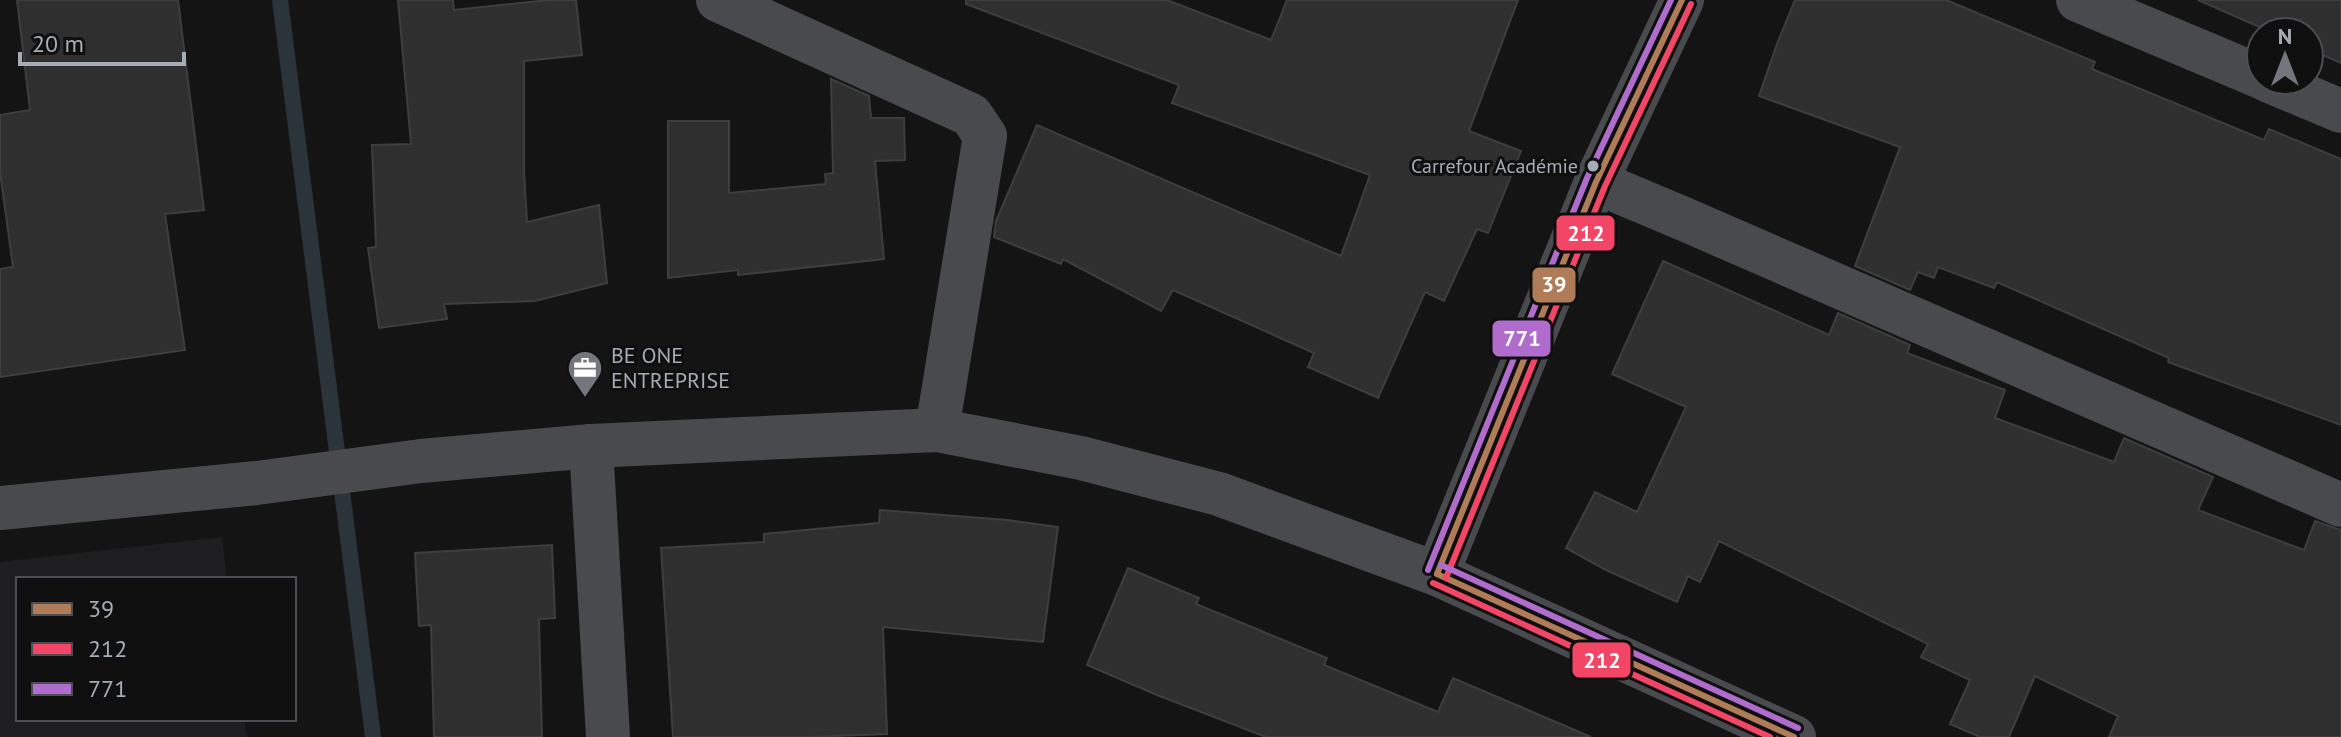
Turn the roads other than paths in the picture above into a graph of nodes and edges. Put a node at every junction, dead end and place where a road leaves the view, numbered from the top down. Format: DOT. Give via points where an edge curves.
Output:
graph roads {
  1 [pos="718,0"];
  2 [pos="1682,0"];
  3 [pos="2078,0"];
  4 [pos="2245,70"];
  5 [pos="2305,96"];
  6 [pos="2341,111"];
  7 [pos="1596,182"];
  8 [pos="937,430"];
  9 [pos="591,446"];
  10 [pos="2341,505"];
  11 [pos="0,508"];
  12 [pos="1437,574"];
  13 [pos="608,737"];
  14 [pos="1794,737"];
  1 -- 8 [label="street" via="971,115 985,136"];
  2 -- 7 [label="street"];
  3 -- 4 [label="street"];
  5 -- 6 [label="street"];
  7 -- 10 [label="street"];
  7 -- 12 [label="street"];
  8 -- 9 [label="street"];
  8 -- 12 [label="street" via="1081,458 1219,494"];
  9 -- 11 [label="street"];
  9 -- 13 [label="street"];
  12 -- 14 [label="street"];
}
